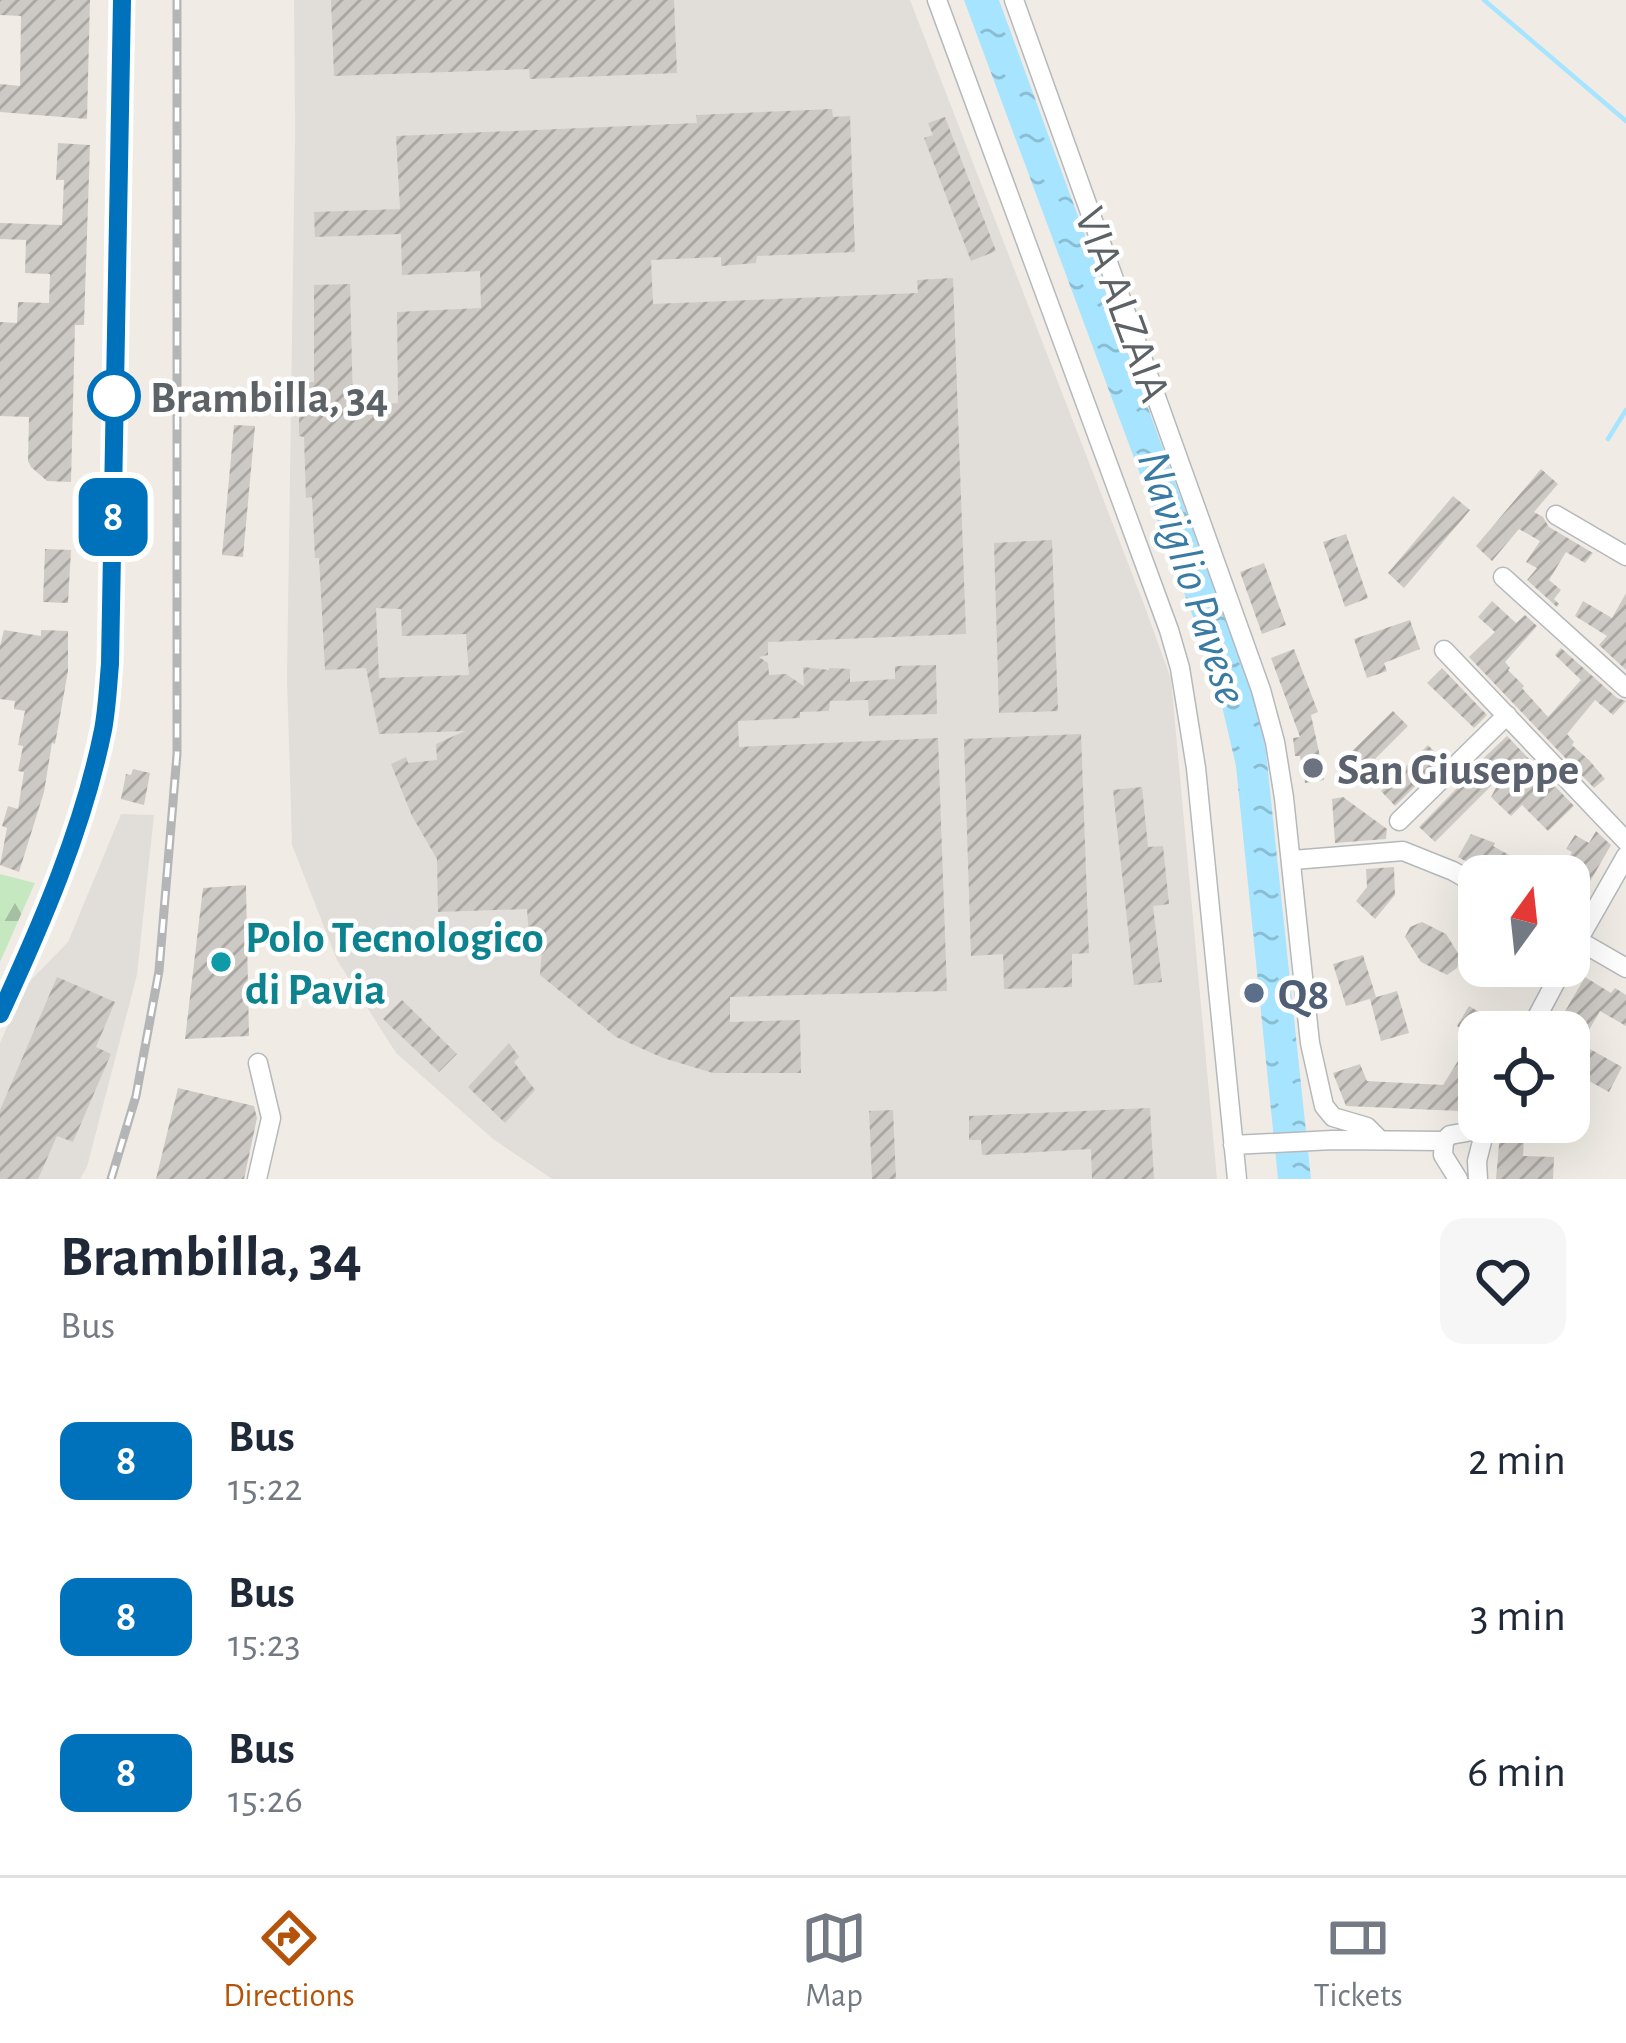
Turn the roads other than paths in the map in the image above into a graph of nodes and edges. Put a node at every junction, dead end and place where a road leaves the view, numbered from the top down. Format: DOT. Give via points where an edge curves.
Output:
graph roads {
  1 [pos="122,0"];
  2 [pos="937,0"];
  3 [pos="1014,0"];
  4 [pos="1556,515"];
  5 [pos="1626,556"];
  6 [pos="1503,577"];
  7 [pos="1444,650"];
  8 [pos="1626,688"];
  9 [pos="1507,715"];
  10 [pos="1399,821"];
  11 [pos="1626,841"];
  12 [pos="1626,856"];
  13 [pos="1293,860"];
  14 [pos="1458,874"];
  15 [pos="1590,914"];
  16 [pos="1590,951"];
  17 [pos="1626,968"];
  18 [pos="0,1014"];
  19 [pos="258,1063"];
  20 [pos="1458,1134"];
  21 [pos="1380,1140"];
  22 [pos="1444,1141"];
  23 [pos="1476,1143"];
  24 [pos="1233,1145"];
  25 [pos="257,1179"];
  26 [pos="1237,1179"];
  27 [pos="1458,1179"];
  28 [pos="1478,1179"];
  1 -- 18 [label="main road" via="104,728 68,853"];
  2 -- 24 [label="street" via="1180,668"];
  3 -- 13 [label="street, VIA ALZAIA" via="1249,648 1275,742"];
  4 -- 5 [label="street"];
  6 -- 8 [label="street"];
  7 -- 9 [label="street"];
  9 -- 10 [label="street"];
  9 -- 11 [label="street"];
  12 -- 15 [label="street"];
  13 -- 14 [label="street" via="1403,851"];
  13 -- 21 [label="street, VIA ALZAIA" via="1310,1043 1324,1106"];
  16 -- 17 [label="street"];
  19 -- 25 [label="street" via="271,1118"];
  20 -- 22 [label="street"];
  21 -- 22 [label="street"];
  21 -- 24 [label="street"];
  22 -- 27 [label="street"];
  23 -- 28 [label="street"];
  24 -- 26 [label="street"];
}
